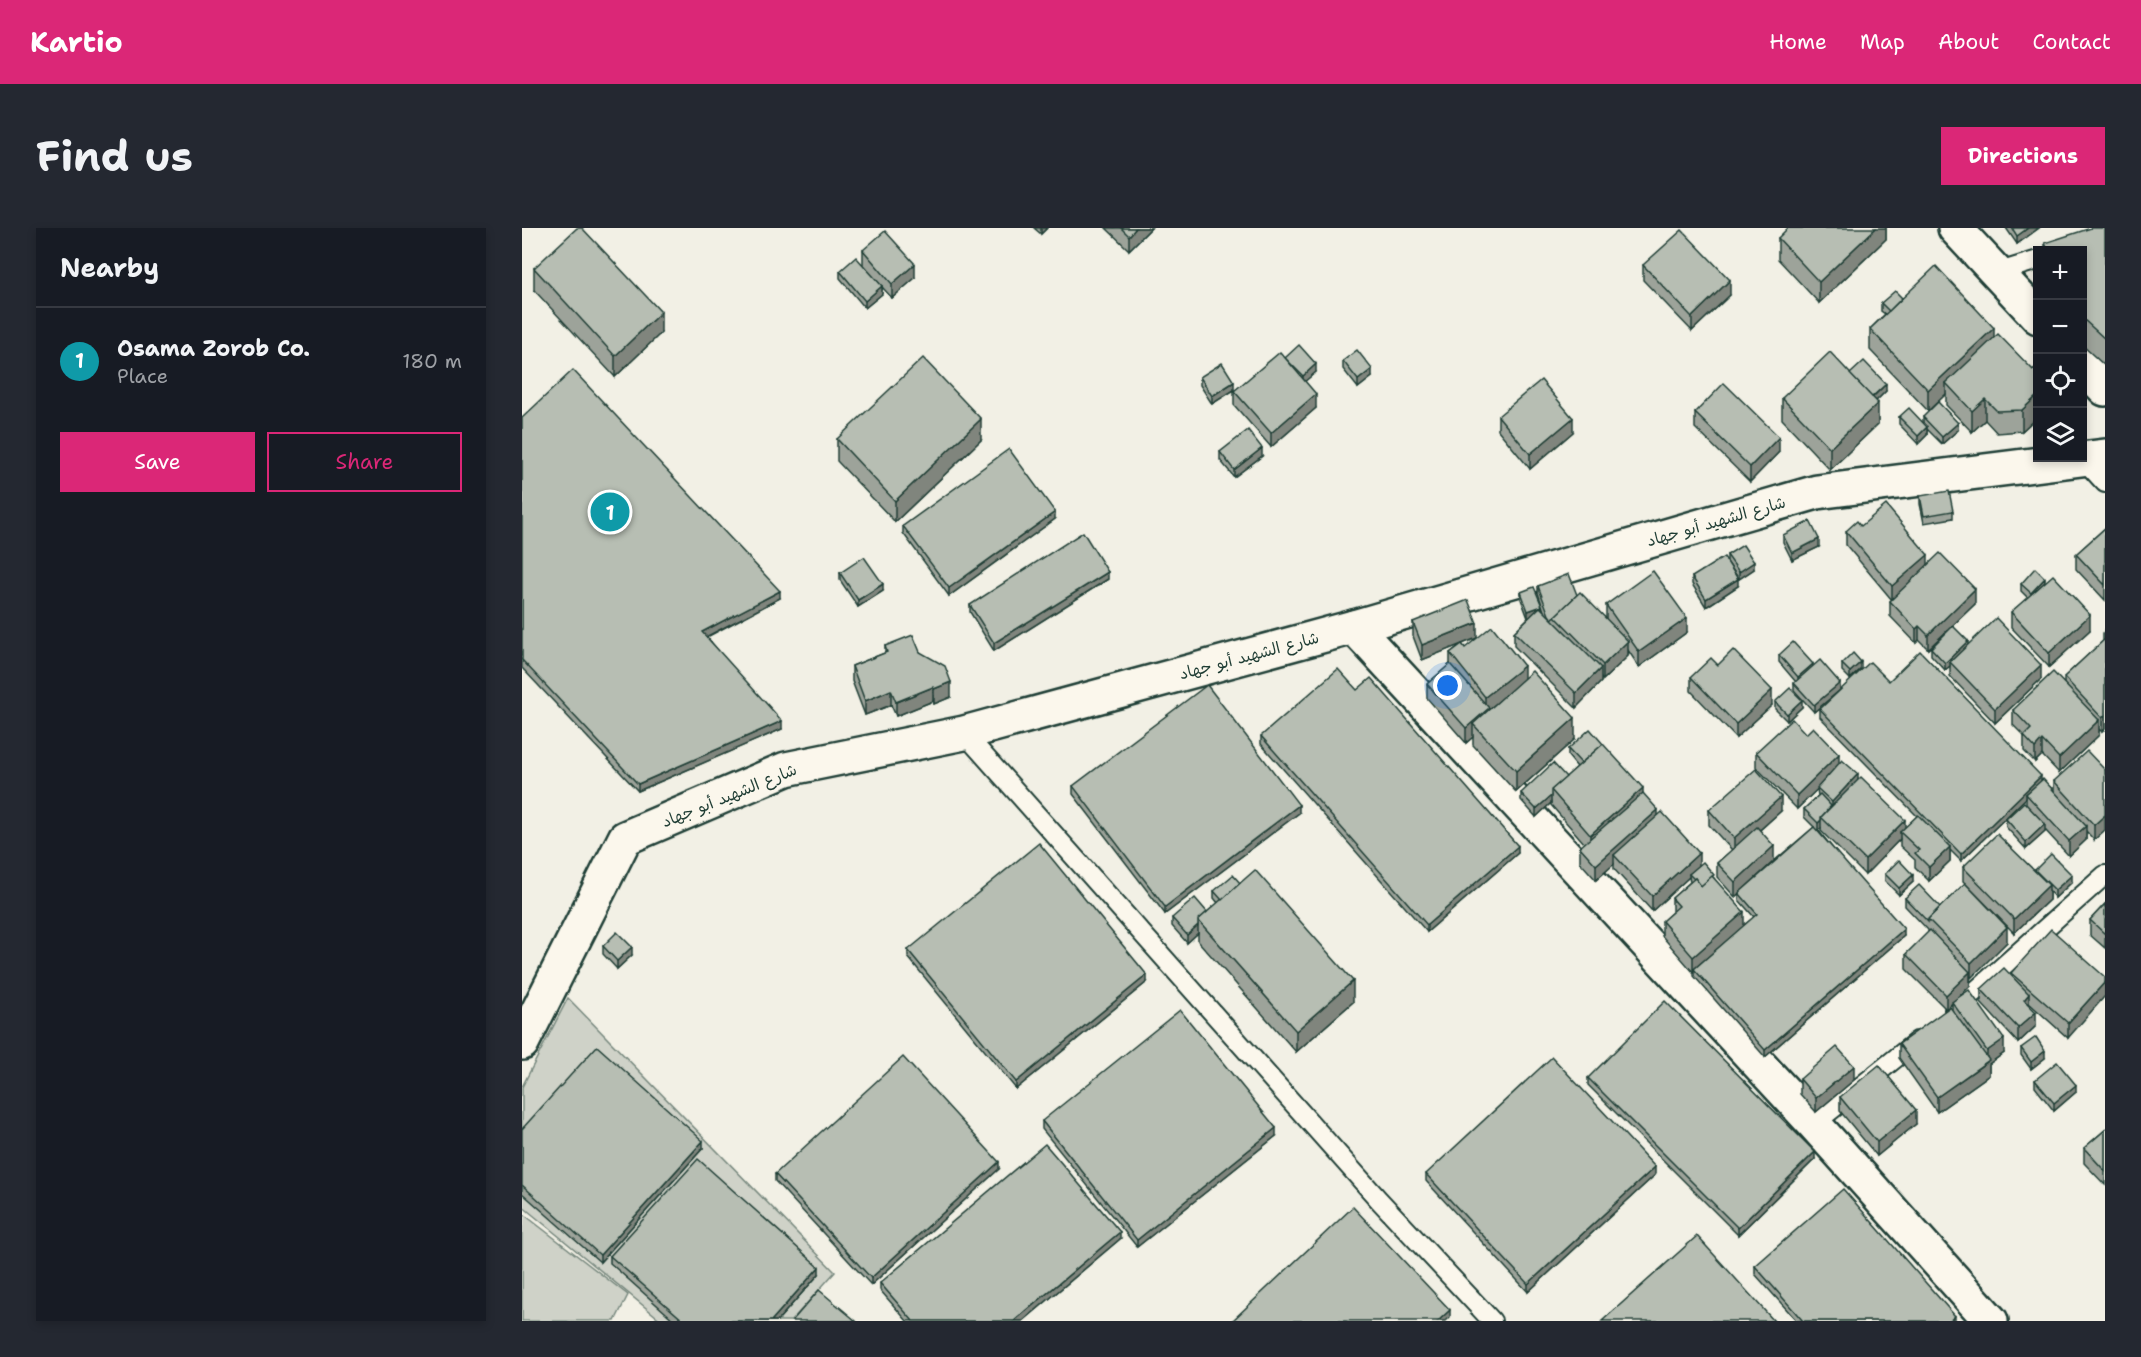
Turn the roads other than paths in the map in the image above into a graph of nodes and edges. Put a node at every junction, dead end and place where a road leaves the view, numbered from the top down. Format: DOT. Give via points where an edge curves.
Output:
graph roads {
  1 [pos="1955,228"];
  2 [pos="2033,261"];
  3 [pos="1996,273"];
  4 [pos="2033,313"];
  5 [pos="2087,370"];
  6 [pos="2105,389"];
  7 [pos="2105,456"];
  8 [pos="2087,458"];
  9 [pos="2051,462"];
  10 [pos="2086,462"];
  11 [pos="2105,483"];
  12 [pos="1354,627"];
  13 [pos="964,733"];
  14 [pos="2105,875"];
  15 [pos="522,1042"];
  16 [pos="1814,1124"];
  17 [pos="1492,1321"];
  18 [pos="1991,1321"];
  1 -- 3 [label="street"];
  2 -- 3 [label="lane"];
  3 -- 4 [label="street"];
  5 -- 6 [label="street"];
  7 -- 8 [label="street, شارع الشهيد أبو جهاد"];
  9 -- 12 [label="street, شارع الشهيد أبو جهاد" via="1817,492"];
  10 -- 11 [label="lane"];
  12 -- 13 [label="street, شارع الشهيد أبو جهاد"];
  12 -- 16 [label="street"];
  13 -- 15 [label="street, شارع الشهيد أبو جهاد" via="786,769 625,838"];
  13 -- 17 [label="lane" via="1379,1200"];
  14 -- 16 [label="lane" via="1972,995"];
  16 -- 18 [label="street"];
}
